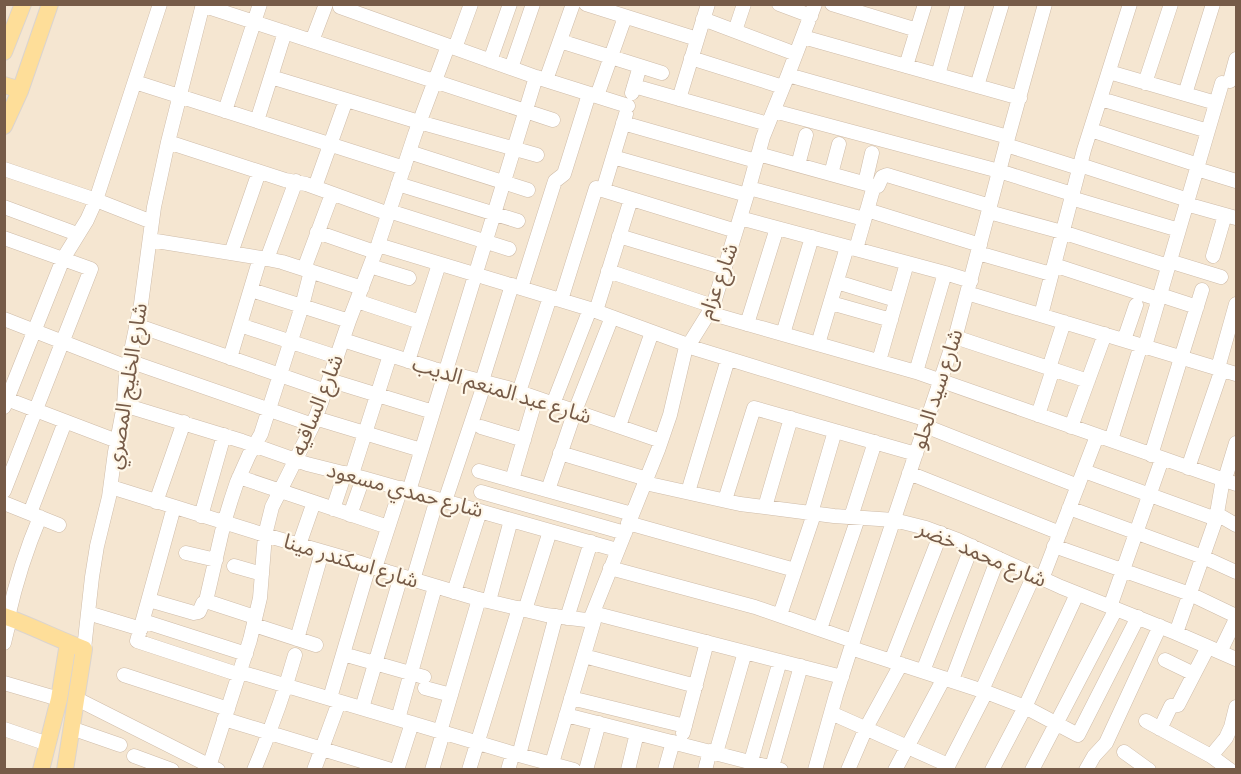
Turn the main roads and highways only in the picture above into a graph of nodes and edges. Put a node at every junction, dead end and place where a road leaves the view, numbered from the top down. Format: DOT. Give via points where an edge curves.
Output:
graph roads {
  1 [pos="23,4"];
  2 [pos="51,4"];
  3 [pos="4,53"];
  4 [pos="31,58"];
  5 [pos="12,88"];
  6 [pos="4,126"];
  7 [pos="8,617"];
  8 [pos="68,643"];
  9 [pos="67,769"];
  10 [pos="41,770"];
  1 -- 3 [label="main road"];
  2 -- 4 [label="main road"];
  3 -- 4 [label="main road" via="20,60"];
  4 -- 5 [label="main road"];
  5 -- 6 [label="main road"];
  7 -- 8 [label="main road"];
  8 -- 9 [label="main road, شارع الخليج المصري" via="84,649"];
  8 -- 10 [label="main road"];
}
